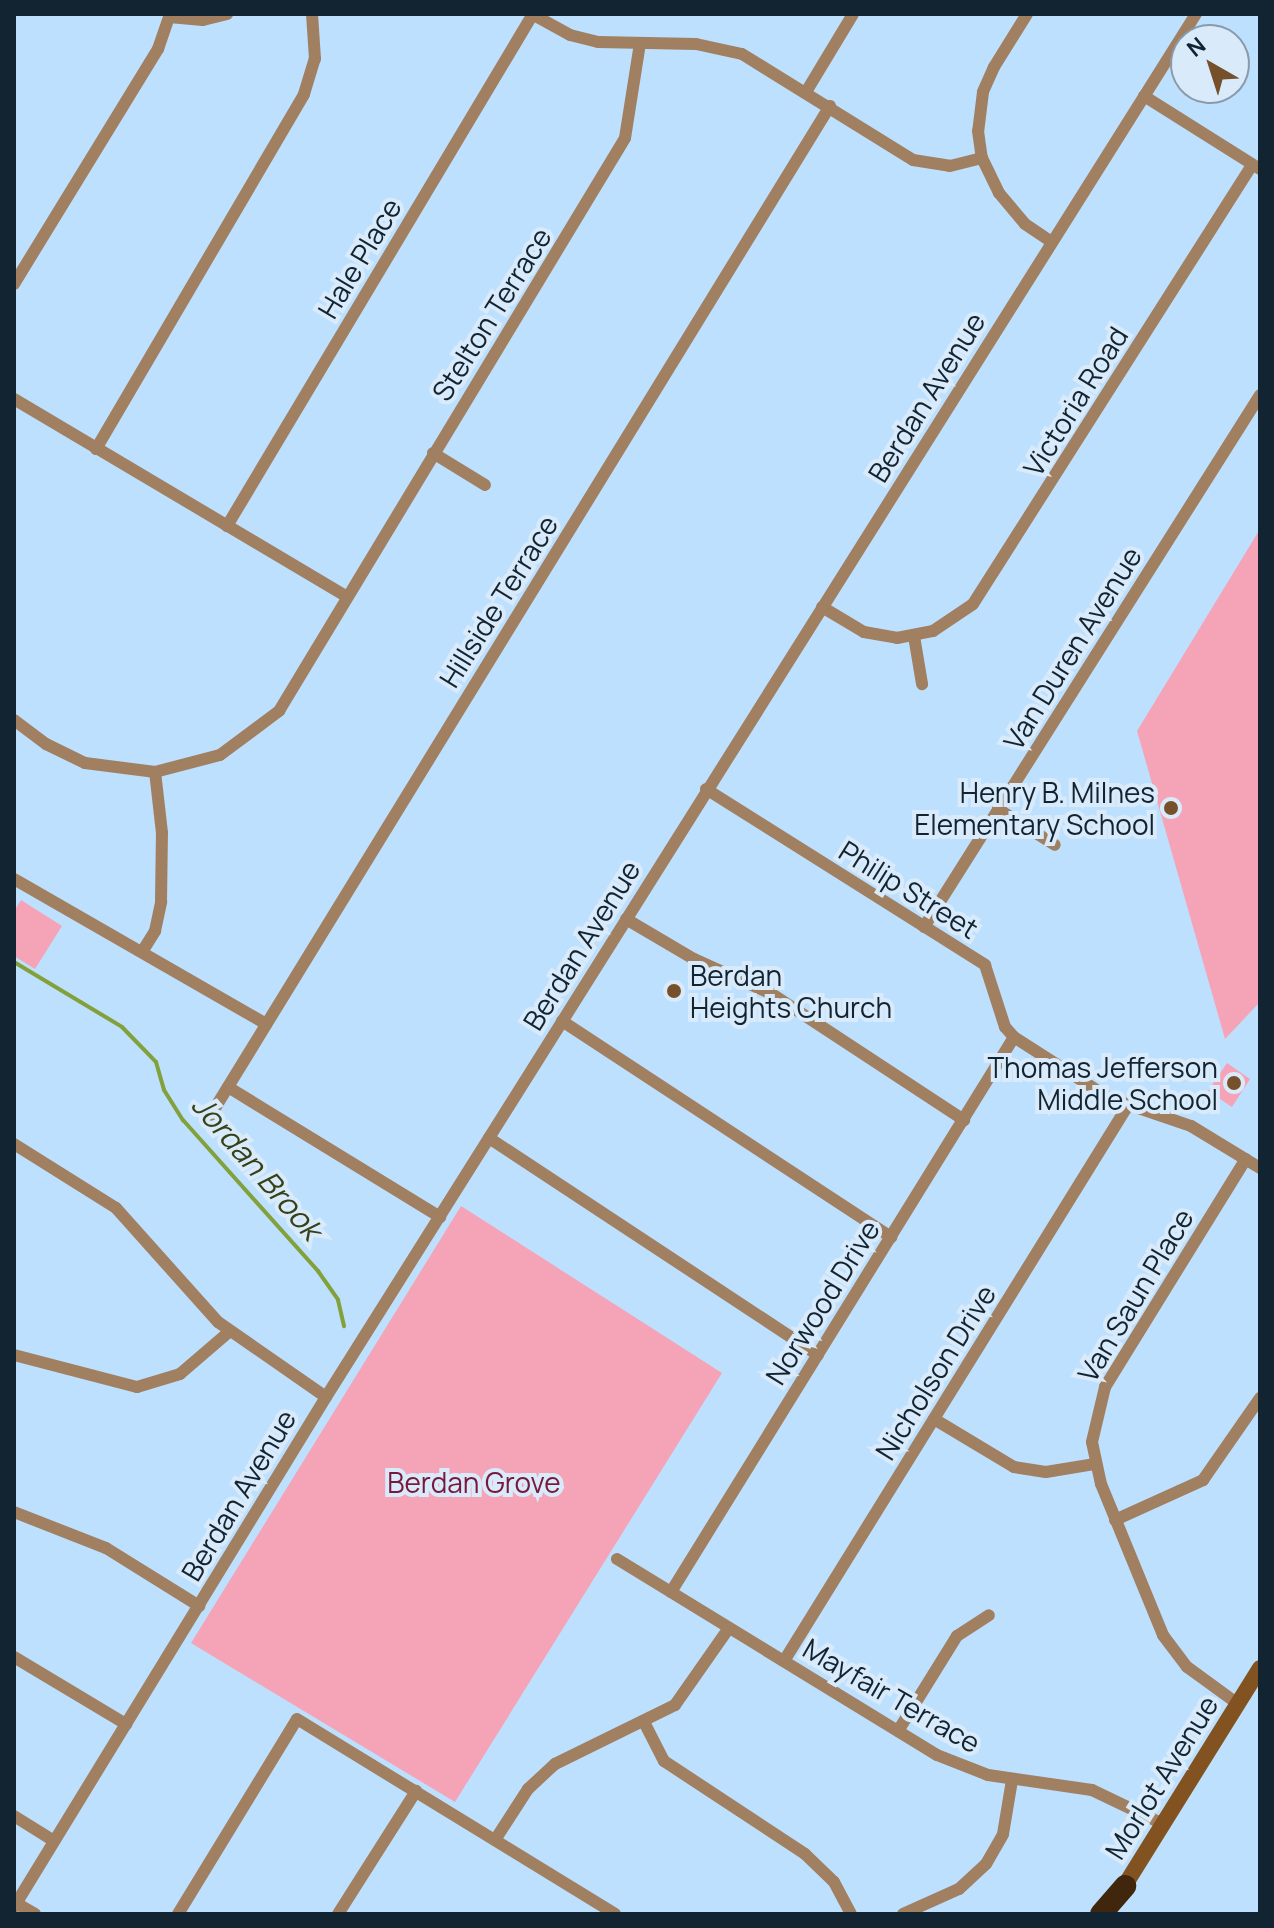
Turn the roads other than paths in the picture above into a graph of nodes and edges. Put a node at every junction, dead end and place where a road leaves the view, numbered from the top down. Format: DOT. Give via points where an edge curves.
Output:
graph roads {
  1 [pos="227,14"];
  2 [pos="312,14"];
  3 [pos="532,14"];
  4 [pos="853,14"];
  5 [pos="1027,14"];
  6 [pos="1196,14"];
  7 [pos="640,43"];
  8 [pos="806,92"];
  9 [pos="1144,96"];
  10 [pos="830,106"];
  11 [pos="982,158"];
  12 [pos="1256,167"];
  13 [pos="1052,242"];
  14 [pos="14,284"];
  15 [pos="1260,395"];
  16 [pos="14,399"];
  17 [pos="96,449"];
  18 [pos="433,453"];
  19 [pos="485,485"];
  20 [pos="227,526"];
  21 [pos="347,597"];
  22 [pos="822,607"];
  23 [pos="914,636"];
  24 [pos="922,684"];
  25 [pos="14,720"];
  26 [pos="155,772"];
  27 [pos="706,789"];
  28 [pos="998,809"];
  29 [pos="1055,845"];
  30 [pos="14,879"];
  31 [pos="626,919"];
  32 [pos="924,927"];
  33 [pos="142,952"];
  34 [pos="562,1021"];
  35 [pos="266,1024"];
  36 [pos="1014,1037"];
  37 [pos="228,1087"];
  38 [pos="1127,1107"];
  39 [pos="964,1120"];
  40 [pos="207,1121"];
  41 [pos="489,1138"];
  42 [pos="14,1144"];
  43 [pos="1246,1159"];
  44 [pos="1260,1168"];
  45 [pos="440,1217"];
  46 [pos="891,1237"];
  47 [pos="230,1331"];
  48 [pos="14,1355"];
  49 [pos="818,1355"];
  50 [pos="326,1397"];
  51 [pos="1260,1398"];
  52 [pos="934,1419"];
  53 [pos="1095,1464"];
  54 [pos="14,1512"];
  55 [pos="1115,1520"];
  56 [pos="617,1559"];
  57 [pos="671,1592"];
  58 [pos="199,1606"];
  59 [pos="989,1615"];
  60 [pos="729,1628"];
  61 [pos="14,1657"];
  62 [pos="784,1661"];
  63 [pos="1260,1668"];
  64 [pos="1238,1704"];
  65 [pos="644,1722"];
  66 [pos="126,1724"];
  67 [pos="898,1731"];
  68 [pos="1012,1780"];
  69 [pos="416,1791"];
  70 [pos="14,1816"];
  71 [pos="1163,1824"];
  72 [pos="495,1840"];
  73 [pos="54,1841"];
  74 [pos="1125,1886"];
  75 [pos="15,1905"];
  76 [pos="35,1914"];
  77 [pos="178,1914"];
  78 [pos="338,1914"];
  79 [pos="615,1914"];
  80 [pos="851,1914"];
  81 [pos="903,1914"];
  82 [pos="1104,1914"];
  83 [pos="1116,1914"];
  1 -- 14 [label="street" via="203,20 169,17 158,49"];
  2 -- 17 [label="street" via="315,59 304,94"];
  3 -- 7 [label="street" via="570,35"];
  3 -- 20 [label="street, Hale Place"];
  4 -- 8 [label="street"];
  5 -- 11 [label="street" via="983,92 978,131"];
  6 -- 9 [label="street, Berdan Avenue"];
  7 -- 8 [label="street" via="719,47 742,54"];
  7 -- 18 [label="street, Stelton Terrace" via="625,138"];
  8 -- 10 [label="street"];
  9 -- 12 [label="street"];
  9 -- 13 [label="street, Berdan Avenue"];
  10 -- 11 [label="street" via="926,165"];
  10 -- 35 [label="street, Hillside Terrace"];
  11 -- 13 [label="street" via="999,193 1025,224"];
  12 -- 23 [label="street, Victoria Road" via="984,590 960,616"];
  13 -- 22 [label="street, Berdan Avenue"];
  15 -- 28 [label="street, Van Duren Avenue"];
  16 -- 17 [label="street"];
  17 -- 20 [label="street"];
  18 -- 19 [label="street"];
  18 -- 21 [label="street, Stelton Terrace"];
  20 -- 21 [label="street"];
  21 -- 26 [label="street, Stelton Terrace" via="290,695 259,730 199,763"];
  22 -- 23 [label="street, Victoria Road" via="864,632"];
  22 -- 27 [label="street, Berdan Avenue"];
  23 -- 24 [label="street"];
  25 -- 26 [label="street, Stelton Terrace" via="85,763"];
  26 -- 33 [label="street" via="162,833 161,902 155,931"];
  27 -- 31 [label="street, Berdan Avenue"];
  27 -- 32 [label="street, Philip Street"];
  28 -- 29 [label="street"];
  28 -- 32 [label="street, Van Duren Avenue"];
  30 -- 33 [label="street"];
  31 -- 34 [label="street, Berdan Avenue"];
  31 -- 39 [label="street" via="694,959 772,994"];
  32 -- 36 [label="street, Philip Street" via="985,965 1005,1027"];
  33 -- 35 [label="street"];
  34 -- 41 [label="street, Berdan Avenue"];
  34 -- 46 [label="street"];
  35 -- 37 [label="street, Hillside Terrace"];
  36 -- 38 [label="street"];
  36 -- 39 [label="street, Norwood Drive"];
  37 -- 40 [label="street, Hillside Terrace"];
  37 -- 45 [label="street"];
  38 -- 43 [label="street" via="1191,1126"];
  38 -- 52 [label="street, Nicholson Drive"];
  39 -- 46 [label="street, Norwood Drive"];
  41 -- 45 [label="street, Berdan Avenue"];
  41 -- 49 [label="street"];
  42 -- 47 [label="street" via="116,1208 200,1305"];
  43 -- 44 [label="street"];
  43 -- 53 [label="street, Van Saun Place" via="1105,1387 1093,1424"];
  45 -- 50 [label="street, Berdan Avenue"];
  46 -- 49 [label="street, Norwood Drive"];
  47 -- 48 [label="street" via="180,1374 137,1387"];
  47 -- 50 [label="street"];
  49 -- 57 [label="street, Norwood Drive"];
  50 -- 58 [label="street, Berdan Avenue"];
  51 -- 55 [label="street" via="1203,1480"];
  52 -- 53 [label="street" via="1014,1467 1046,1472"];
  52 -- 62 [label="street, Nicholson Drive"];
  53 -- 55 [label="street, Van Saun Place"];
  54 -- 58 [label="street" via="106,1548"];
  55 -- 64 [label="street, Van Saun Place" via="1163,1635 1187,1667"];
  56 -- 57 [label="street, Mayfair Terrace"];
  57 -- 60 [label="street, Mayfair Terrace"];
  58 -- 66 [label="street, Berdan Avenue"];
  59 -- 67 [label="street" via="957,1636"];
  60 -- 62 [label="street, Mayfair Terrace"];
  60 -- 65 [label="street" via="687,1694"];
  61 -- 66 [label="street"];
  62 -- 67 [label="street, Mayfair Terrace"];
  63 -- 64 [label="street, Morlot Avenue"];
  64 -- 71 [label="street, Morlot Avenue"];
  65 -- 72 [label="street" via="591,1742 555,1764 528,1789"];
  65 -- 80 [label="street" via="664,1761 805,1854 834,1882"];
  66 -- 73 [label="street, Berdan Avenue"];
  67 -- 68 [label="street, Mayfair Terrace" via="962,1766"];
  68 -- 71 [label="street, Mayfair Terrace" via="1092,1790"];
  68 -- 81 [label="street" via="1003,1834 986,1864 959,1889"];
  69 -- 72 [label="street"];
  69 -- 77 [label="street" via="297,1719"];
  69 -- 78 [label="street"];
  70 -- 73 [label="street"];
  71 -- 74 [label="street, Morlot Avenue"];
  72 -- 79 [label="street"];
  73 -- 75 [label="street, Berdan Avenue"];
  74 -- 82 [label="highway"];
  74 -- 83 [label="highway"];
  75 -- 76 [label="street"];
}
